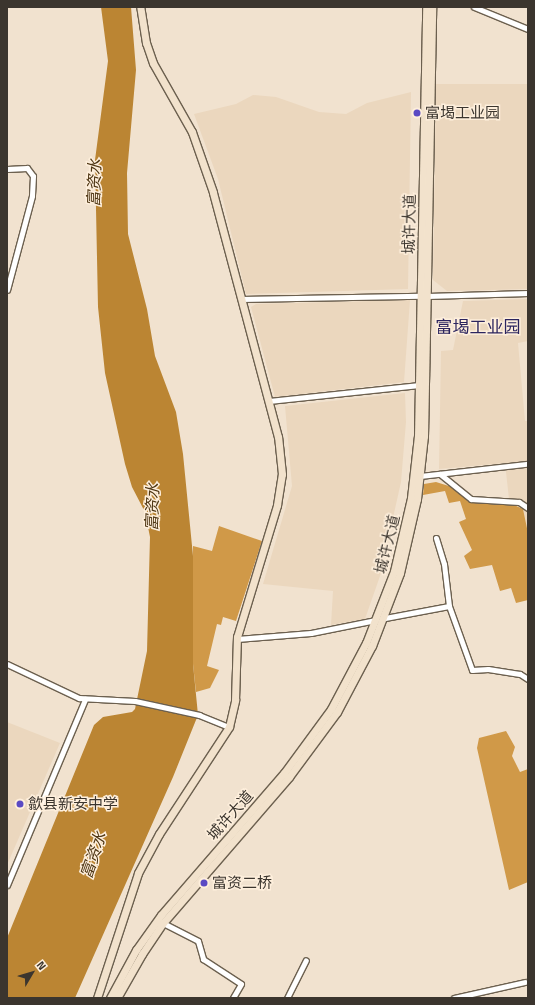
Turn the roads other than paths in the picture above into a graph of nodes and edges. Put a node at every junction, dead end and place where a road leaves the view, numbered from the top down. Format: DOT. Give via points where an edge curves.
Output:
graph roads {
  1 [pos="140,7"];
  2 [pos="426,7"];
  3 [pos="432,7"];
  4 [pos="474,7"];
  5 [pos="528,29"];
  6 [pos="7,169"];
  7 [pos="7,290"];
  8 [pos="528,293"];
  9 [pos="424,296"];
  10 [pos="241,299"];
  11 [pos="419,386"];
  12 [pos="269,401"];
  13 [pos="526,464"];
  14 [pos="440,474"];
  15 [pos="420,476"];
  16 [pos="528,508"];
  17 [pos="436,538"];
  18 [pos="449,606"];
  19 [pos="385,618"];
  20 [pos="376,620"];
  21 [pos="237,639"];
  22 [pos="7,664"];
  23 [pos="528,679"];
  24 [pos="85,699"];
  25 [pos="229,727"];
  26 [pos="7,885"];
  27 [pos="163,923"];
  28 [pos="306,960"];
  29 [pos="525,982"];
  30 [pos="96,998"];
  31 [pos="110,998"];
  32 [pos="117,998"];
  33 [pos="233,998"];
  34 [pos="287,998"];
  35 [pos="454,998"];
  1 -- 10 [label="main road" via="146,43 153,63 192,132 208,174"];
  2 -- 9 [label="main road, 城许大道"];
  3 -- 9 [label="main road, 城许大道"];
  4 -- 5 [label="street"];
  6 -- 7 [label="street" via="27,168 33,176 32,196"];
  8 -- 9 [label="street"];
  9 -- 10 [label="street"];
  9 -- 11 [label="main road, 城许大道"];
  9 -- 15 [label="main road, 城许大道" via="424,436"];
  10 -- 12 [label="main road"];
  11 -- 12 [label="street"];
  11 -- 20 [label="main road, 城许大道" via="418,436 409,510 394,571"];
  12 -- 21 [label="main road" via="280,447 281,482 277,505"];
  13 -- 14 [label="street"];
  14 -- 15 [label="street"];
  14 -- 16 [label="street" via="471,499 519,502"];
  15 -- 19 [label="main road, 城许大道" via="406,554"];
  17 -- 18 [label="street" via="444,564"];
  18 -- 19 [label="street"];
  18 -- 23 [label="street" via="472,670 488,669 520,674"];
  19 -- 27 [label="main road, 城许大道" via="354,681 317,741 275,794"];
  20 -- 21 [label="street" via="311,633"];
  20 -- 31 [label="main road, 城许大道" via="349,678 315,732 270,790 157,920 127,965"];
  21 -- 25 [label="main road" via="235,700"];
  22 -- 24 [label="street" via="62,691"];
  24 -- 25 [label="street" via="135,701 199,715"];
  24 -- 26 [label="street"];
  25 -- 30 [label="main road" via="159,834 138,873"];
  27 -- 32 [label="main road, 城许大道"];
  27 -- 33 [label="street" via="198,941 203,959 241,984"];
  28 -- 34 [label="street"];
  29 -- 35 [label="street"];
}
